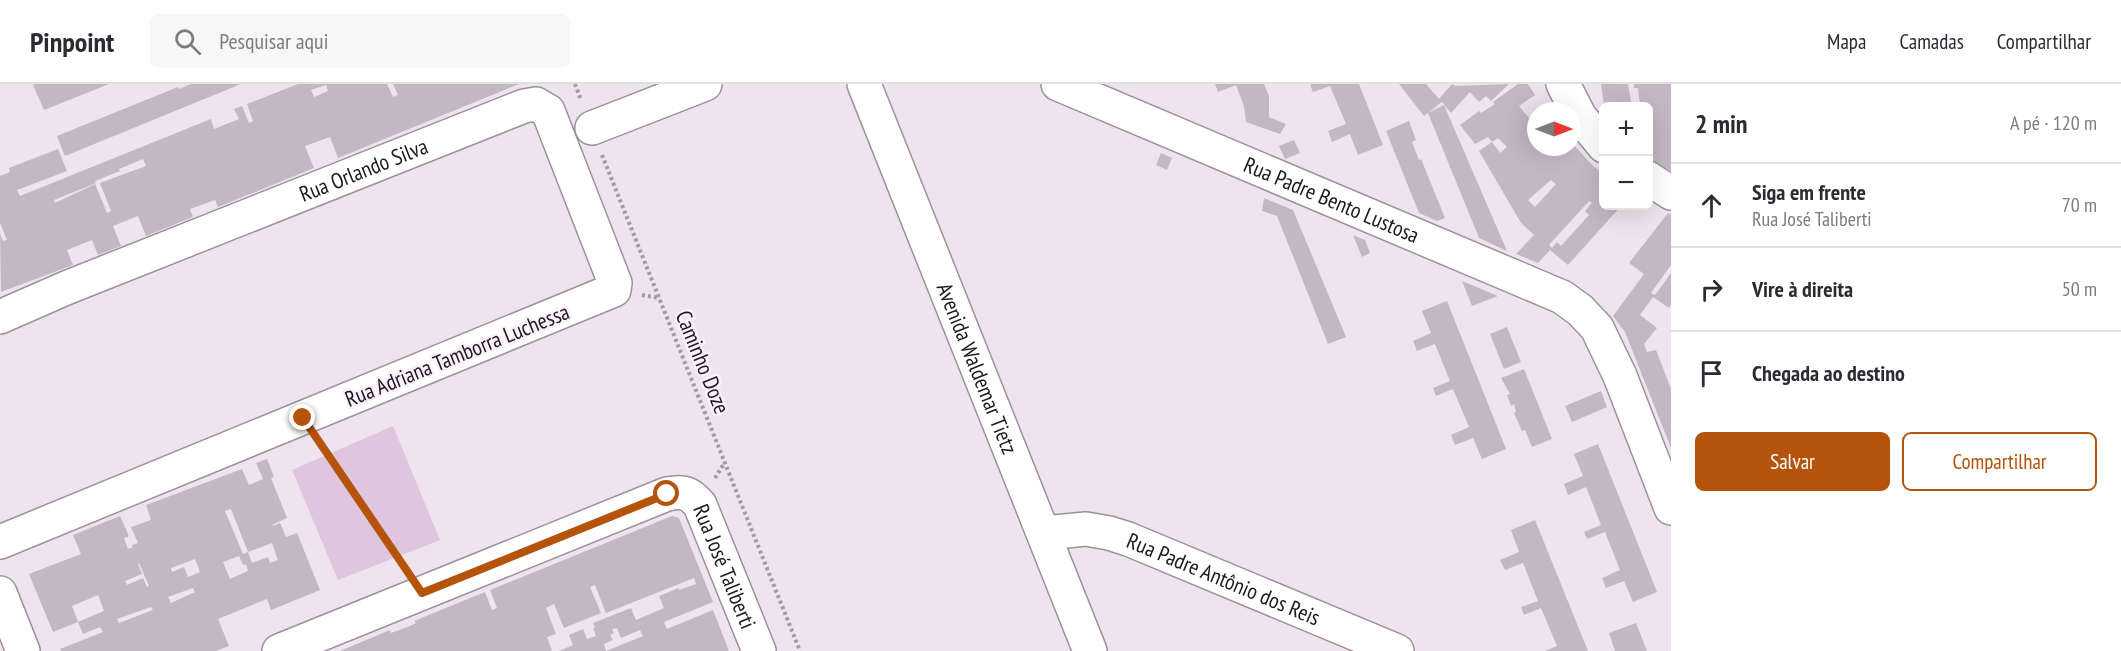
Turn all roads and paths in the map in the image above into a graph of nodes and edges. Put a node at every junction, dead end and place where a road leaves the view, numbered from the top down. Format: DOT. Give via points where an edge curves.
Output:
graph roads {
  1 [pos="575,84"];
  2 [pos="705,84"];
  3 [pos="864,84"];
  4 [pos="1058,84"];
  5 [pos="1563,84"];
  6 [pos="592,128"];
  7 [pos="1599,140"];
  8 [pos="1653,181"];
  9 [pos="1671,192"];
  10 [pos="614,290"];
  11 [pos="0,317"];
  12 [pos="303,418"];
  13 [pos="1671,508"];
  14 [pos="1044,533"];
  15 [pos="0,542"];
  16 [pos="0,593"];
  17 [pos="422,593"];
  18 [pos="23,651"];
  19 [pos="279,651"];
  20 [pos="759,651"];
  21 [pos="800,651"];
  22 [pos="1090,651"];
  23 [pos="1397,651"];
  1 -- 6 [label="path, Caminho Doze"];
  2 -- 6 [label="street"];
  3 -- 14 [label="street, Avenida Waldemar Tietz"];
  4 -- 13 [label="street, Rua Padre Bento Lustosa" via="1562,297 1597,328 1620,376"];
  5 -- 7 [label="street" via="1580,117"];
  6 -- 21 [label="path, Caminho Doze"];
  8 -- 9 [label="street"];
  10 -- 11 [label="street, Rua Orlando Silva" via="613,276 548,111 536,104 469,127"];
  10 -- 12 [label="street, Rua Adriana Tamborra Luchessa"];
  12 -- 15 [label="street, Rua Adriana Tamborra Luchessa"];
  12 -- 17 [label="path"];
  14 -- 22 [label="street, Avenida Waldemar Tietz"];
  14 -- 23 [label="street, Rua Padre Antônio dos Reis" via="1086,529 1119,536"];
  16 -- 18 [label="street"];
  17 -- 19 [label="street, Rua José Taliberti"];
  17 -- 20 [label="street, Rua José Taliberti" via="667,494 683,491 700,505"];
}
